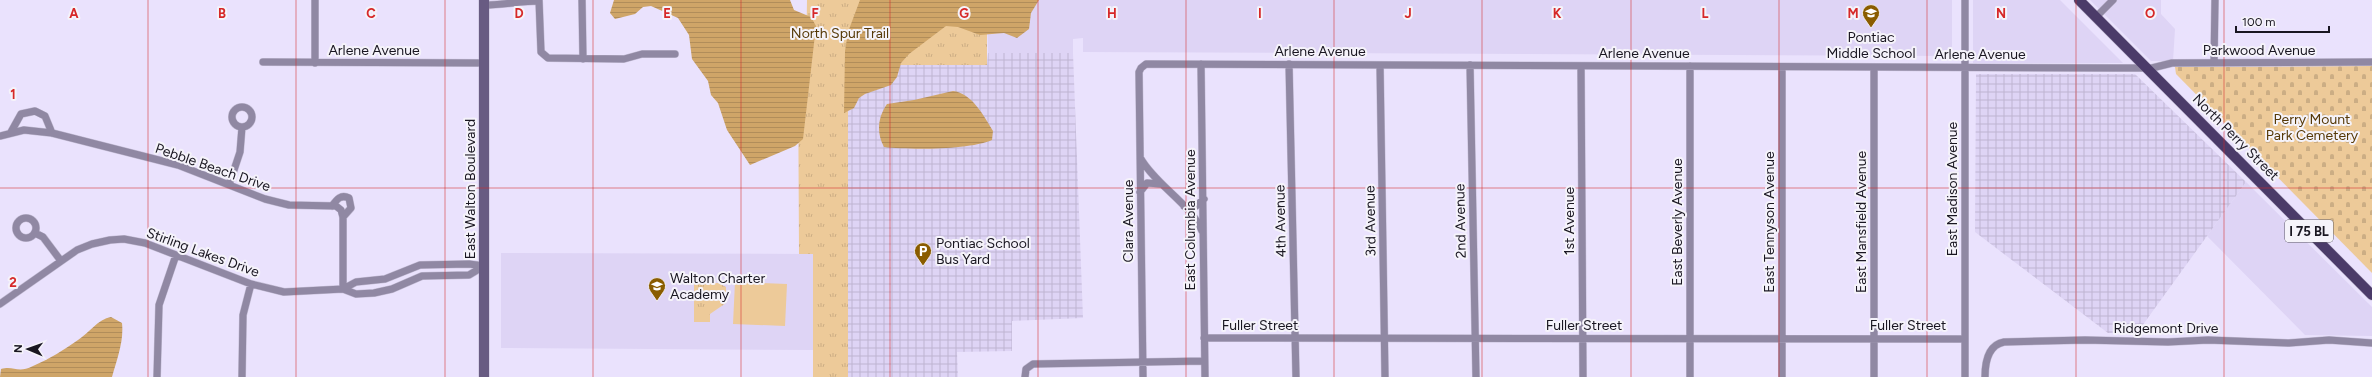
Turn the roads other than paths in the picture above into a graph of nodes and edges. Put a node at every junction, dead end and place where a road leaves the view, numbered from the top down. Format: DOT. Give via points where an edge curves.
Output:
graph roads {
  1 [pos="315,0"];
  2 [pos="582,0"];
  3 [pos="1965,0"];
  4 [pos="2079,0"];
  5 [pos="2113,0"];
  6 [pos="2215,0"];
  7 [pos="514,1"];
  8 [pos="539,1"];
  9 [pos="484,3"];
  10 [pos="2096,17"];
  11 [pos="675,54"];
  12 [pos="583,59"];
  13 [pos="263,62"];
  14 [pos="2372,62"];
  15 [pos="315,63"];
  16 [pos="484,63"];
  17 [pos="2214,63"];
  18 [pos="1201,64"];
  19 [pos="1289,64"];
  20 [pos="1380,65"];
  21 [pos="1470,65"];
  22 [pos="1142,66"];
  23 [pos="1581,66"];
  24 [pos="1690,66"];
  25 [pos="1782,67"];
  26 [pos="1874,67"];
  27 [pos="1965,67"];
  28 [pos="2147,68"];
  29 [pos="242,127"];
  30 [pos="11,132"];
  31 [pos="52,133"];
  32 [pos="0,136"];
  33 [pos="1141,158"];
  34 [pos="1160,184"];
  35 [pos="229,185"];
  36 [pos="1140,192"];
  37 [pos="1204,199"];
  38 [pos="332,206"];
  39 [pos="1184,206"];
  40 [pos="343,217"];
  41 [pos="1202,231"];
  42 [pos="35,232"];
  43 [pos="176,255"];
  44 [pos="61,261"];
  45 [pos="434,263"];
  46 [pos="484,266"];
  47 [pos="434,274"];
  48 [pos="251,284"];
  49 [pos="343,289"];
  50 [pos="2372,295"];
  51 [pos="0,304"];
  52 [pos="1204,338"];
  53 [pos="1296,338"];
  54 [pos="1385,338"];
  55 [pos="1475,338"];
  56 [pos="1583,338"];
  57 [pos="1690,338"];
  58 [pos="1782,338"];
  59 [pos="1874,338"];
  60 [pos="1965,338"];
  61 [pos="2372,343"];
  62 [pos="1204,361"];
  63 [pos="1143,362"];
  64 [pos="157,377"];
  65 [pos="242,377"];
  66 [pos="484,377"];
  67 [pos="1025,377"];
  68 [pos="1143,377"];
  69 [pos="1204,377"];
  70 [pos="1296,377"];
  71 [pos="1385,377"];
  72 [pos="1476,377"];
  73 [pos="1583,377"];
  74 [pos="1690,377"];
  75 [pos="1782,377"];
  76 [pos="1874,377"];
  77 [pos="1965,377"];
  78 [pos="1985,377"];
  1 -- 15 [label="street"];
  2 -- 12 [label="street"];
  3 -- 27 [label="street, East Madison Avenue"];
  4 -- 10 [label="main road, North Perry Street / I 75 BL"];
  5 -- 10 [label="street"];
  6 -- 17 [label="street"];
  7 -- 8 [label="street"];
  7 -- 9 [label="street" via="508,5"];
  8 -- 12 [label="street" via="543,54 549,59"];
  9 -- 16 [label="main road, East Walton Boulevard"];
  10 -- 28 [label="main road, North Perry Street / I 75 BL"];
  11 -- 12 [label="street" via="646,54 624,59"];
  13 -- 15 [label="street, Arlene Avenue"];
  14 -- 17 [label="street, Parkwood Avenue"];
  15 -- 16 [label="street, Arlene Avenue"];
  16 -- 46 [label="main road, East Walton Boulevard"];
  17 -- 28 [label="street, Parkwood Avenue" via="2169,63"];
  18 -- 19 [label="street, Arlene Avenue"];
  18 -- 22 [label="street, Arlene Avenue"];
  18 -- 37 [label="street, East Columbia Avenue"];
  19 -- 20 [label="street, Arlene Avenue"];
  19 -- 53 [label="street, 4th Avenue"];
  20 -- 21 [label="street, Arlene Avenue"];
  20 -- 54 [label="street, 3rd Avenue"];
  21 -- 23 [label="street, Arlene Avenue"];
  21 -- 55 [label="street, 2nd Avenue"];
  22 -- 33 [label="street, Clara Avenue" via="1139,72"];
  23 -- 24 [label="street, Arlene Avenue"];
  23 -- 56 [label="street, 1st Avenue"];
  24 -- 25 [label="street, Arlene Avenue"];
  24 -- 57 [label="street, East Beverly Avenue"];
  25 -- 26 [label="street, Arlene Avenue"];
  25 -- 58 [label="street, East Tennyson Avenue"];
  26 -- 27 [label="street, Arlene Avenue"];
  26 -- 59 [label="street, East Mansfield Avenue"];
  27 -- 28 [label="street, Arlene Avenue"];
  27 -- 60 [label="street, East Madison Avenue"];
  28 -- 50 [label="main road, North Perry Street / I 75 BL"];
  29 -- 35 [label="street" via="240,152"];
  30 -- 31 [label="street, Pebble Beach Drive" via="31,130"];
  30 -- 31 [label="street" via="21,114 35,111 45,116"];
  30 -- 32 [label="street, Pebble Beach Drive"];
  31 -- 35 [label="street, Pebble Beach Drive" via="178,165"];
  33 -- 34 [label="street"];
  33 -- 36 [label="street, Clara Avenue"];
  34 -- 36 [label="street" via="1148,183"];
  34 -- 39 [label="street"];
  35 -- 38 [label="street, Pebble Beach Drive" via="289,205"];
  36 -- 63 [label="street, Clara Avenue"];
  37 -- 39 [label="street" via="1196,206"];
  37 -- 41 [label="street, East Columbia Avenue"];
  38 -- 40 [label="street" via="339,209"];
  38 -- 40 [label="street" via="338,198 349,198 351,208"];
  39 -- 41 [label="street"];
  40 -- 49 [label="street"];
  41 -- 52 [label="street, East Columbia Avenue"];
  42 -- 44 [label="street" via="43,237"];
  43 -- 44 [label="street, Stirling Lakes Drive" via="138,242 117,239 88,246"];
  43 -- 48 [label="street, Stirling Lakes Drive"];
  43 -- 64 [label="street" via="159,305"];
  44 -- 51 [label="street, Stirling Lakes Drive"];
  45 -- 46 [label="street, Stirling Lakes Drive"];
  45 -- 47 [label="street"];
  45 -- 49 [label="street, Stirling Lakes Drive" via="411,267 381,280 356,282"];
  46 -- 47 [label="street, Stirling Lakes Drive" via="469,275"];
  46 -- 66 [label="main road, East Walton Boulevard"];
  47 -- 49 [label="street, Stirling Lakes Drive" via="417,277 378,293 356,294"];
  48 -- 49 [label="street, Stirling Lakes Drive" via="284,292"];
  48 -- 65 [label="street" via="243,315"];
  52 -- 53 [label="street, Fuller Street"];
  52 -- 62 [label="street, East Columbia Avenue"];
  53 -- 54 [label="street, Fuller Street"];
  53 -- 70 [label="street, 4th Avenue"];
  54 -- 55 [label="street, Fuller Street"];
  54 -- 71 [label="street, 3rd Avenue"];
  55 -- 56 [label="street, Fuller Street"];
  55 -- 72 [label="street, 2nd Avenue"];
  56 -- 57 [label="street, Fuller Street"];
  56 -- 73 [label="street, 1st Avenue"];
  57 -- 58 [label="street, Fuller Street"];
  57 -- 74 [label="street, East Beverly Avenue"];
  58 -- 59 [label="street, Fuller Street"];
  58 -- 75 [label="street, East Tennyson Avenue"];
  59 -- 60 [label="street, Fuller Street"];
  59 -- 76 [label="street, East Mansfield Avenue"];
  60 -- 77 [label="street, East Madison Avenue"];
  61 -- 78 [label="street, Ridgemont Drive" via="2344,340 2282,344 2208,340 2004,342 1998,344 1989,355"];
  62 -- 63 [label="street"];
  62 -- 69 [label="street, East Columbia Avenue"];
  63 -- 67 [label="street" via="1033,364 1027,367"];
  63 -- 68 [label="street, Clara Avenue"];
}
